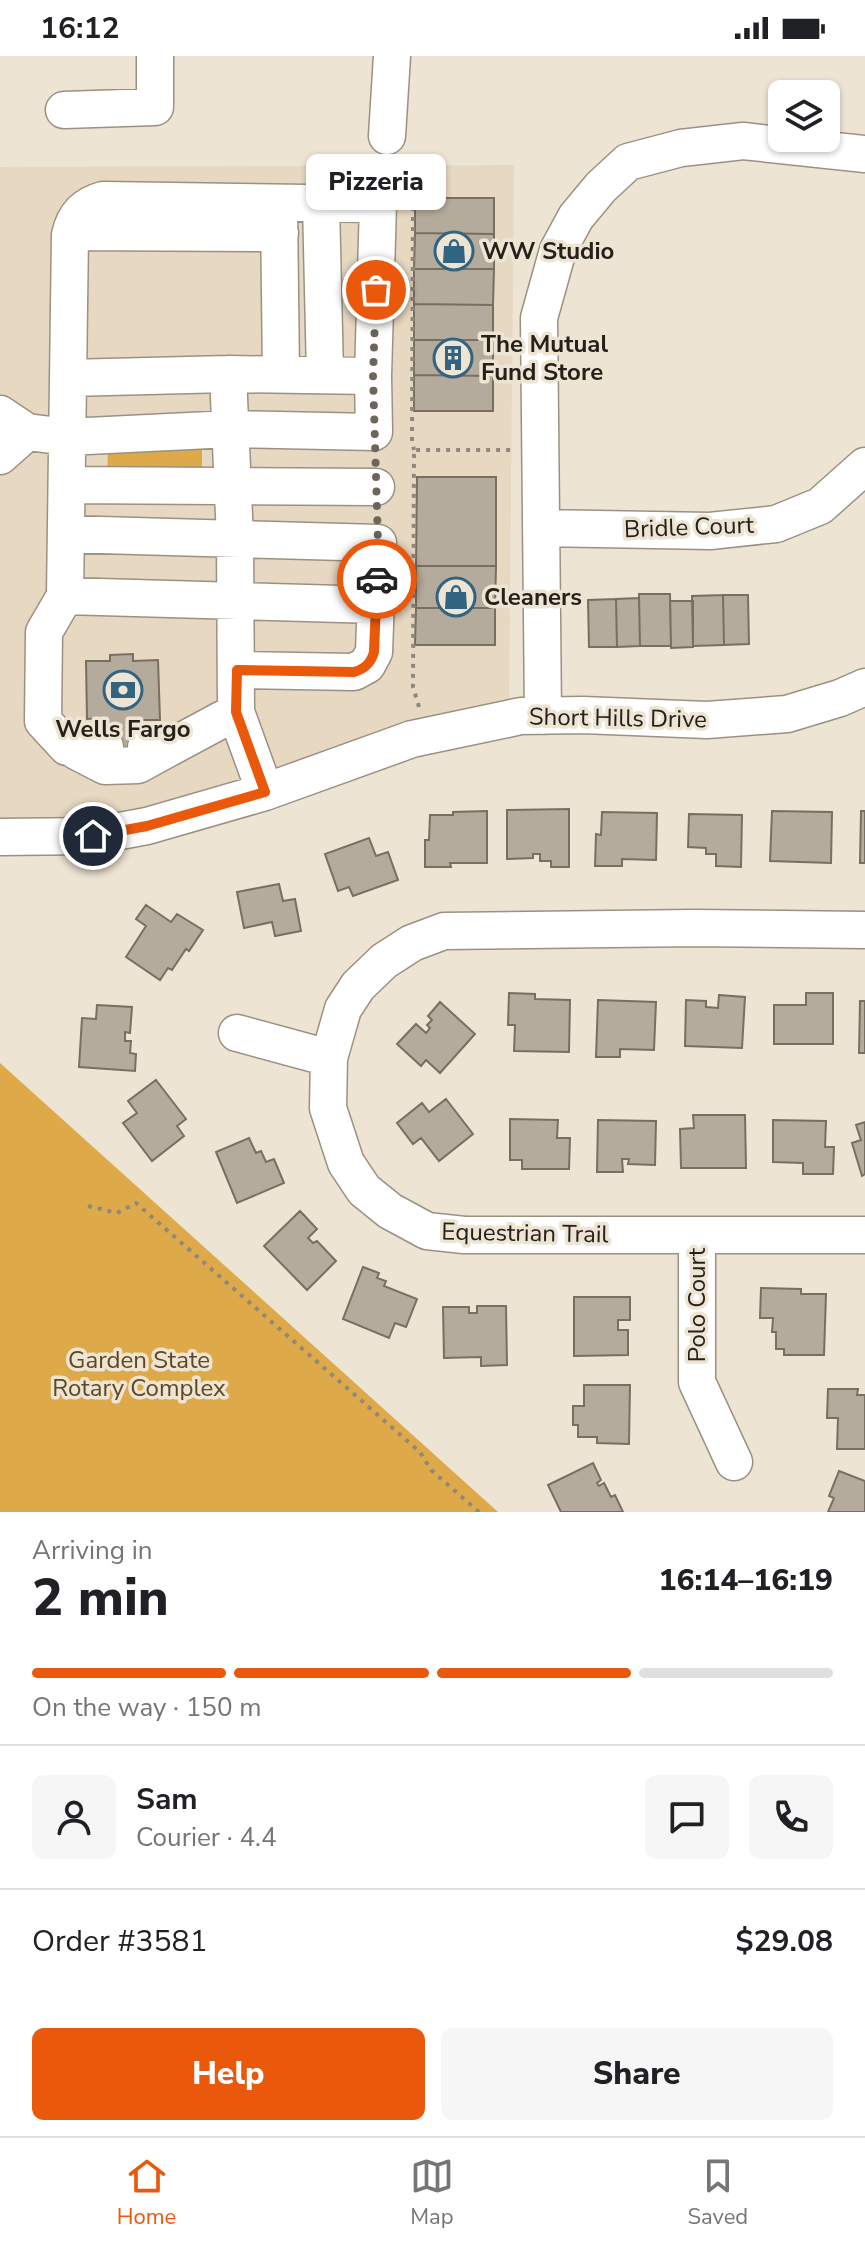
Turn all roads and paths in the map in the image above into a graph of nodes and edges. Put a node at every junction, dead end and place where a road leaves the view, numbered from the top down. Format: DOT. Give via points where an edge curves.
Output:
graph roads {
  1 [pos="155,56"];
  2 [pos="392,56"];
  3 [pos="64,110"];
  4 [pos="387,136"];
  5 [pos="865,154"];
  6 [pos="321,203"];
  7 [pos="378,204"];
  8 [pos="280,218"];
  9 [pos="68,362"];
  10 [pos="228,374"];
  11 [pos="281,374"];
  12 [pos="325,375"];
  13 [pos="373,376"];
  14 [pos="14,423"];
  15 [pos="230,429"];
  16 [pos="374,432"];
  17 [pos="67,437"];
  18 [pos="414,450"];
  19 [pos="540,450"];
  20 [pos="0,456"];
  21 [pos="865,466"];
  22 [pos="67,485"];
  23 [pos="233,485"];
  24 [pos="376,487"];
  25 [pos="541,528"];
  26 [pos="66,534"];
  27 [pos="235,539"];
  28 [pos="378,543"];
  29 [pos="65,596"];
  30 [pos="236,601"];
  31 [pos="376,605"];
  32 [pos="237,670"];
  33 [pos="865,687"];
  34 [pos="236,712"];
  35 [pos="543,716"];
  36 [pos="428,736"];
  37 [pos="67,747"];
  38 [pos="138,747"];
  39 [pos="265,792"];
  40 [pos="0,837"];
  41 [pos="865,930"];
  42 [pos="237,1033"];
  43 [pos="329,1058"];
  44 [pos="88,1206"];
  45 [pos="865,1235"];
  46 [pos="697,1236"];
  47 [pos="734,1462"];
  48 [pos="479,1512"];
  1 -- 3 [label="street" via="155,107"];
  2 -- 4 [label="street"];
  5 -- 19 [label="street" via="743,141 681,148 628,162 576,217 558,250 539,318"];
  6 -- 7 [label="street"];
  6 -- 8 [label="street"];
  6 -- 12 [label="street"];
  7 -- 13 [label="street"];
  7 -- 18 [label="path" via="413,204"];
  8 -- 9 [label="street" via="103,200 88,206 80,212"];
  8 -- 11 [label="street"];
  9 -- 10 [label="street"];
  9 -- 17 [label="street"];
  10 -- 11 [label="street"];
  10 -- 15 [label="street"];
  11 -- 12 [label="street"];
  12 -- 13 [label="street"];
  13 -- 16 [label="street"];
  14 -- 17 [label="street"];
  14 -- 20 [label="street"];
  15 -- 16 [label="street"];
  15 -- 17 [label="street"];
  15 -- 23 [label="street"];
  16 -- 24 [label="street"];
  17 -- 22 [label="street"];
  18 -- 19 [label="path"];
  18 -- 36 [label="path" via="413,687"];
  19 -- 25 [label="street"];
  21 -- 25 [label="street, Bridle Court" via="820,506 776,524 710,531"];
  22 -- 23 [label="street"];
  22 -- 26 [label="street"];
  23 -- 24 [label="street"];
  23 -- 27 [label="street"];
  24 -- 28 [label="street"];
  25 -- 35 [label="street"];
  26 -- 27 [label="street"];
  26 -- 29 [label="street"];
  27 -- 28 [label="street"];
  27 -- 30 [label="street"];
  28 -- 31 [label="street"];
  29 -- 30 [label="street"];
  29 -- 37 [label="street" via="44,632 43,721"];
  30 -- 31 [label="street"];
  30 -- 32 [label="street"];
  31 -- 32 [label="street" via="374,652 361,670"];
  32 -- 34 [label="street"];
  33 -- 35 [label="street, Short Hills Drive" via="787,714 707,720"];
  34 -- 38 [label="street"];
  34 -- 39 [label="street"];
  35 -- 36 [label="street, Short Hills Drive"];
  36 -- 39 [label="street, Short Hills Drive"];
  37 -- 38 [label="street"];
  37 -- 38 [label="street" via="105,766 138,765"];
  39 -- 40 [label="street, Short Hills Drive" via="93,836"];
  41 -- 43 [label="street, Equestrian Trail" via="444,931 412,943 358,986 343,1009"];
  42 -- 43 [label="street"];
  43 -- 46 [label="street, Equestrian Trail" via="328,1108 346,1163 364,1190 427,1231"];
  44 -- 48 [label="path" via="117,1213 136,1203 420,1452 431,1470"];
  45 -- 46 [label="street, Equestrian Trail"];
  46 -- 47 [label="street, Polo Court" via="697,1382"];
}
